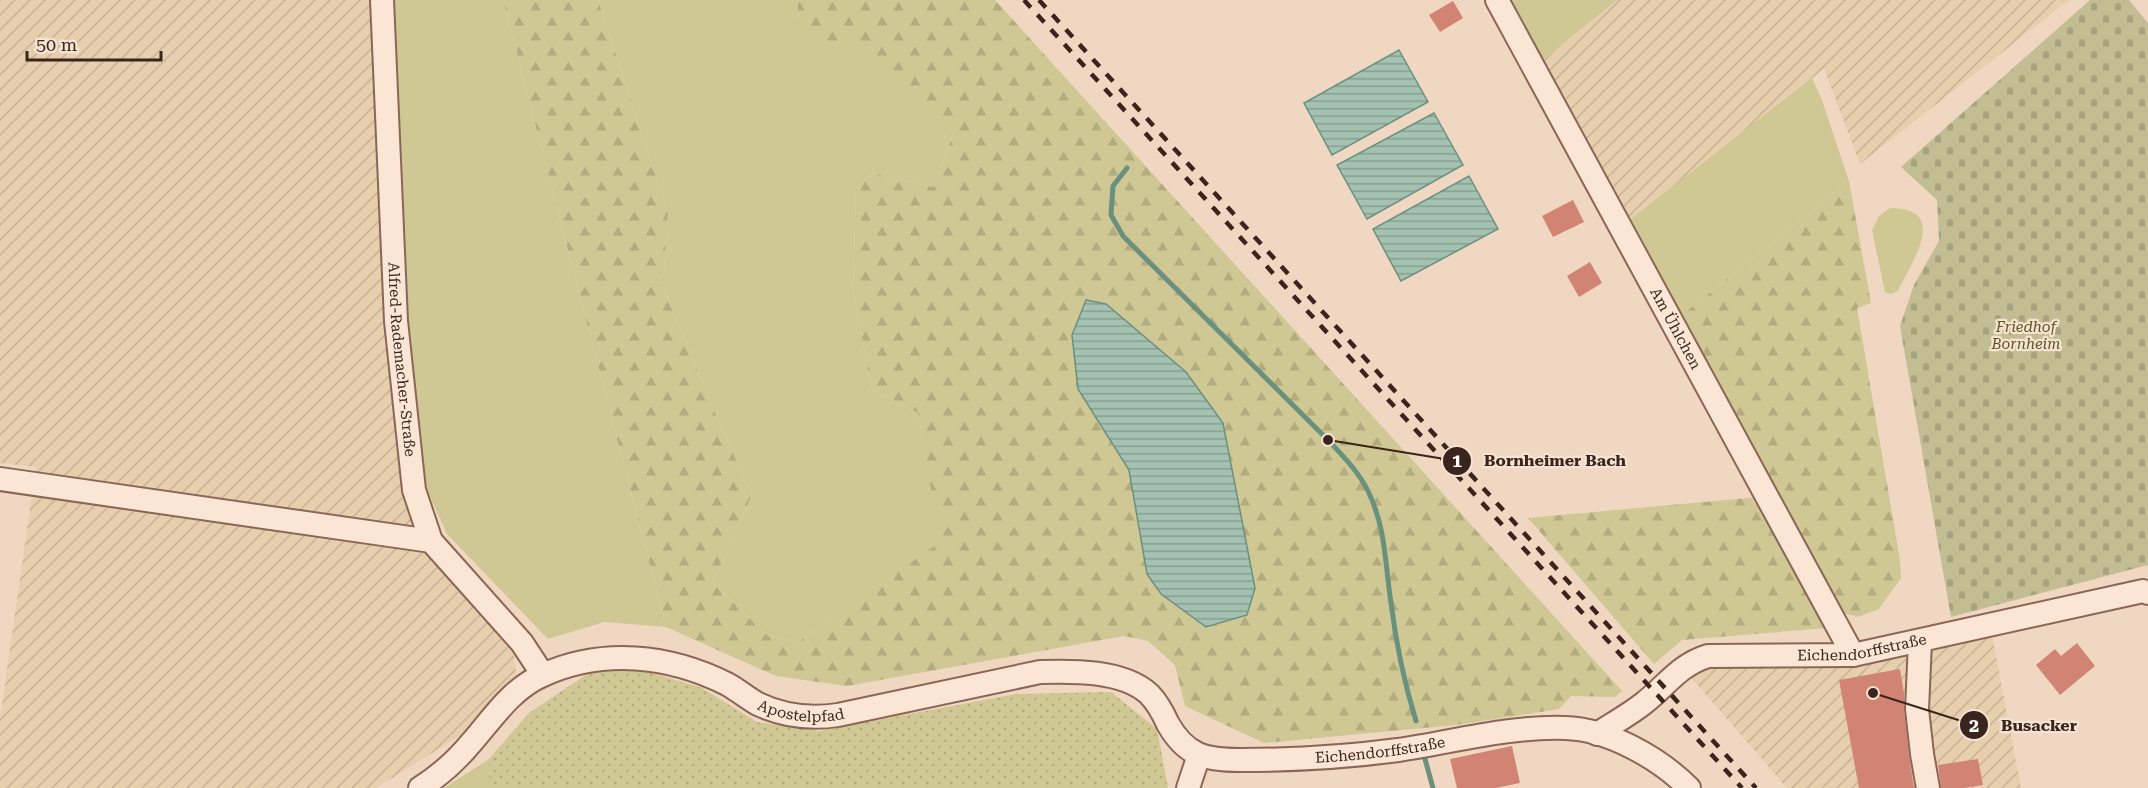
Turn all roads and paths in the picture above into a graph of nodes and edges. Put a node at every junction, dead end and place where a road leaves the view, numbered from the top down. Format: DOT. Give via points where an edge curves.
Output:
graph roads {
  1 [pos="382,0"];
  2 [pos="1497,0"];
  3 [pos="10,480"];
  4 [pos="431,541"];
  5 [pos="2148,593"];
  6 [pos="1920,642"];
  7 [pos="1853,655"];
  8 [pos="543,675"];
  9 [pos="1597,734"];
  10 [pos="1199,755"];
  11 [pos="420,788"];
  12 [pos="1188,788"];
  13 [pos="1689,788"];
  14 [pos="1928,788"];
  1 -- 4 [label="street, Alfred-Rademacher-Straße" via="396,321 414,490"];
  2 -- 7 [label="street, Am Ühlchen"];
  3 -- 4 [label="street"];
  4 -- 8 [label="street, Alfred-Rademacher-Straße" via="522,643"];
  5 -- 6 [label="street, Eichendorffstraße" via="2143,591"];
  6 -- 7 [label="street, Eichendorffstraße"];
  6 -- 14 [label="street" via="1917,710"];
  7 -- 9 [label="street, Eichendorffstraße" via="1708,656 1692,661 1645,703"];
  8 -- 10 [label="street, Apostelpfad" via="590,660 641,658 709,676 771,709 814,717 1040,672 1100,674 1131,683 1148,693 1179,741"];
  8 -- 11 [label="street, Apostelpfad" via="512,695 459,757"];
  9 -- 10 [label="street, Eichendorffstraße" via="1567,728 1519,730 1346,757 1222,760"];
  9 -- 13 [label="street, Eichendorffstraße" via="1654,758"];
  10 -- 12 [label="street"];
}
